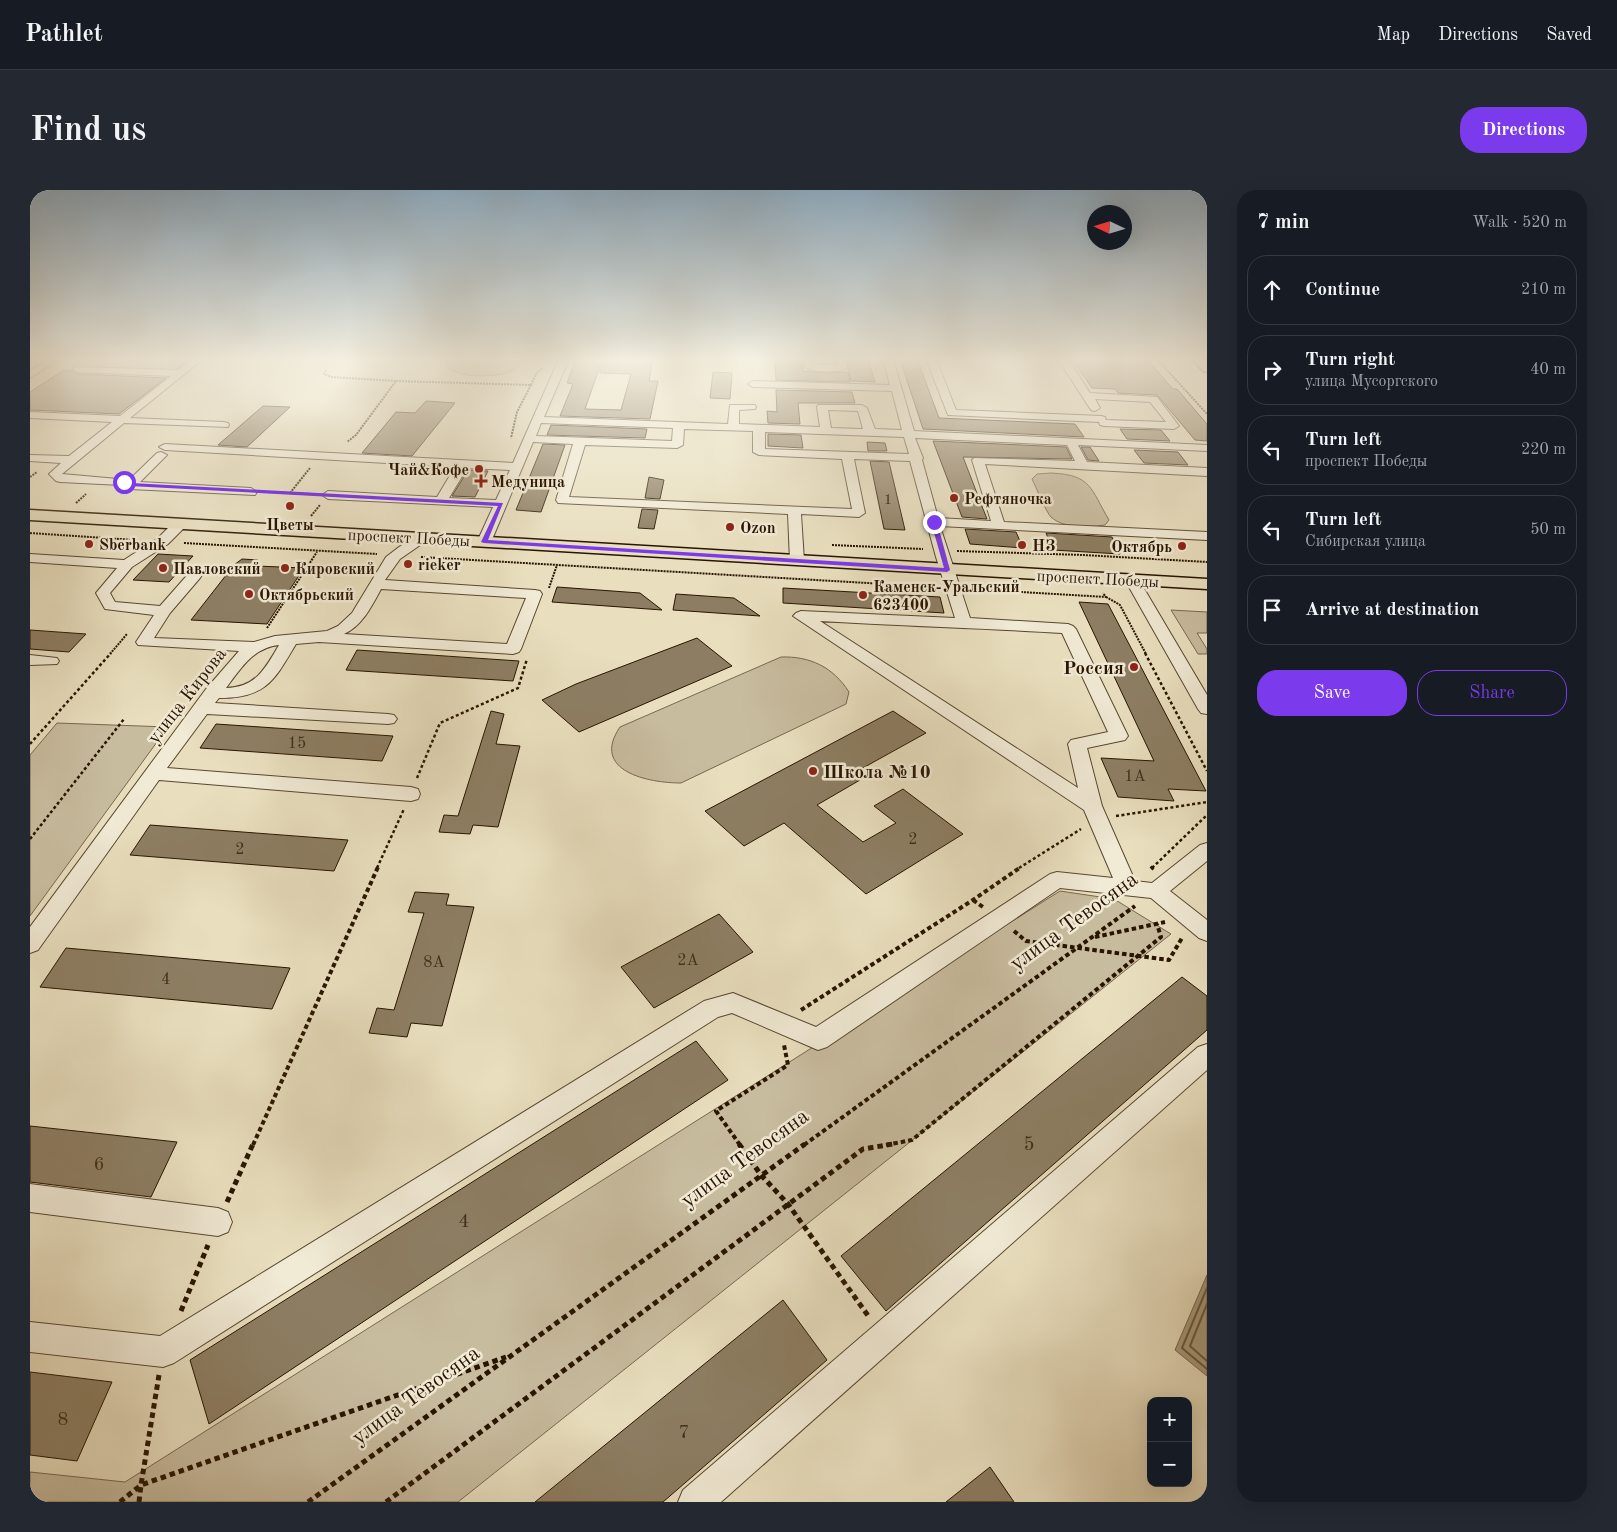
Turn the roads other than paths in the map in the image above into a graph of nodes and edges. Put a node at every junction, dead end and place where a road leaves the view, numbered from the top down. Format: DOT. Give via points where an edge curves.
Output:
graph roads {
  1 [pos="121,420"];
  2 [pos="124,420"];
  3 [pos="538,420"];
  4 [pos="544,420"];
  5 [pos="733,420"];
  6 [pos="824,420"];
  7 [pos="866,420"];
  8 [pos="907,420"];
  9 [pos="1088,420"];
  10 [pos="1170,420"];
  11 [pos="1103,421"];
  12 [pos="679,425"];
  13 [pos="224,426"];
  14 [pos="733,427"];
  15 [pos="758,428"];
  16 [pos="826,431"];
  17 [pos="870,432"];
  18 [pos="911,434"];
  19 [pos="530,439"];
  20 [pos="580,441"];
  21 [pos="1071,442"];
  22 [pos="1118,444"];
  23 [pos="1207,448"];
  24 [pos="848,455"];
  25 [pos="30,458"];
  26 [pos="917,458"];
  27 [pos="72,460"];
  28 [pos="463,464"];
  29 [pos="1083,465"];
  30 [pos="518,467"];
  31 [pos="1207,472"];
  32 [pos="130,485"];
  33 [pos="251,492"];
  34 [pos="328,495"];
  35 [pos="441,501"];
  36 [pos="501,504"];
  37 [pos="794,510"];
  38 [pos="30,515"];
  39 [pos="934,522"];
  40 [pos="181,523"];
  41 [pos="999,525"];
  42 [pos="1207,536"];
  43 [pos="421,538"];
  44 [pos="484,542"];
  45 [pos="30,558"];
  46 [pos="797,561"];
  47 [pos="127,564"];
  48 [pos="947,570"];
  49 [pos="195,576"];
  50 [pos="1132,580"];
  51 [pos="376,584"];
  52 [pos="1207,584"];
  53 [pos="157,610"];
  54 [pos="964,622"];
  55 [pos="313,638"];
  56 [pos="290,640"];
  57 [pos="254,647"];
  58 [pos="30,660"];
  59 [pos="51,661"];
  60 [pos="212,693"];
  61 [pos="201,708"];
  62 [pos="1207,709"];
  63 [pos="388,719"];
  64 [pos="153,773"];
  65 [pos="411,794"];
  66 [pos="1095,812"];
  67 [pos="1207,850"];
  68 [pos="1128,888"];
  69 [pos="1156,891"];
  70 [pos="1207,932"];
  71 [pos="30,944"];
  72 [pos="1207,1055"];
  73 [pos="30,1198"];
  74 [pos="218,1222"];
  75 [pos="30,1337"];
  76 [pos="695,1502"];
  1 -- 27 [label="street"];
  2 -- 13 [label="street"];
  3 -- 19 [label="street"];
  4 -- 12 [label="street"];
  5 -- 14 [label="street"];
  6 -- 16 [label="street"];
  7 -- 17 [label="street"];
  8 -- 18 [label="street"];
  9 -- 11 [label="street"];
  10 -- 11 [label="street" via="1174,426"];
  11 -- 22 [label="street"];
  12 -- 14 [label="street"];
  12 -- 20 [label="street" via="677,445"];
  14 -- 15 [label="street"];
  15 -- 16 [label="street"];
  15 -- 24 [label="street" via="759,452"];
  16 -- 17 [label="street"];
  17 -- 18 [label="street"];
  18 -- 21 [label="street"];
  18 -- 26 [label="street"];
  19 -- 20 [label="street"];
  19 -- 30 [label="street"];
  20 -- 37 [label="street" via="562,500"];
  21 -- 22 [label="street"];
  21 -- 29 [label="street"];
  22 -- 23 [label="street"];
  24 -- 26 [label="street"];
  24 -- 37 [label="street" via="859,513"];
  25 -- 27 [label="street"];
  26 -- 39 [label="street"];
  27 -- 32 [label="street" via="55,474 60,478"];
  28 -- 30 [label="street"];
  28 -- 32 [label="street" via="163,451"];
  28 -- 35 [label="street"];
  29 -- 31 [label="street"];
  29 -- 41 [label="street" via="978,460"];
  30 -- 36 [label="street"];
  32 -- 33 [label="street"];
  34 -- 35 [label="street"];
  35 -- 36 [label="street"];
  36 -- 44 [label="street"];
  37 -- 46 [label="street"];
  38 -- 40 [label="main road, проспект Победы"];
  39 -- 41 [label="street"];
  39 -- 48 [label="street"];
  40 -- 43 [label="main road, проспект Победы"];
  40 -- 47 [label="street" via="164,541"];
  41 -- 42 [label="street"];
  43 -- 44 [label="main road, проспект Победы"];
  43 -- 51 [label="street, улица Кирова" via="388,563"];
  44 -- 46 [label="main road, проспект Победы"];
  45 -- 47 [label="street"];
  46 -- 48 [label="main road, проспект Победы"];
  47 -- 53 [label="street" via="103,593 110,606"];
  48 -- 50 [label="main road, проспект Победы"];
  48 -- 54 [label="street"];
  49 -- 53 [label="street"];
  50 -- 52 [label="main road, проспект Победы"];
  50 -- 62 [label="street"];
  51 -- 55 [label="street, улица Кирова" via="356,618 342,629"];
  51 -- 55 [label="street" via="535,594 513,649"];
  53 -- 57 [label="street" via="144,642"];
  54 -- 66 [label="street" via="1068,629 1119,736 1077,744"];
  54 -- 66 [label="street" via="801,616"];
  55 -- 56 [label="street, улица Кирова"];
  56 -- 57 [label="street, улица Кирова"];
  56 -- 60 [label="street" via="256,687 236,693"];
  57 -- 60 [label="street, улица Кирова" via="241,657"];
  58 -- 59 [label="street"];
  60 -- 61 [label="street, улица Кирова"];
  61 -- 63 [label="street"];
  61 -- 64 [label="street, улица Кирова"];
  64 -- 65 [label="street"];
  64 -- 71 [label="street, улица Кирова"];
  66 -- 68 [label="street"];
  67 -- 69 [label="street, улица Тевосяна"];
  68 -- 69 [label="street"];
  68 -- 75 [label="street" via="1057,880 818,1038 733,1003 712,1008 163,1352"];
  69 -- 70 [label="street" via="1186,926"];
  72 -- 76 [label="street"];
  73 -- 74 [label="street"];
}
